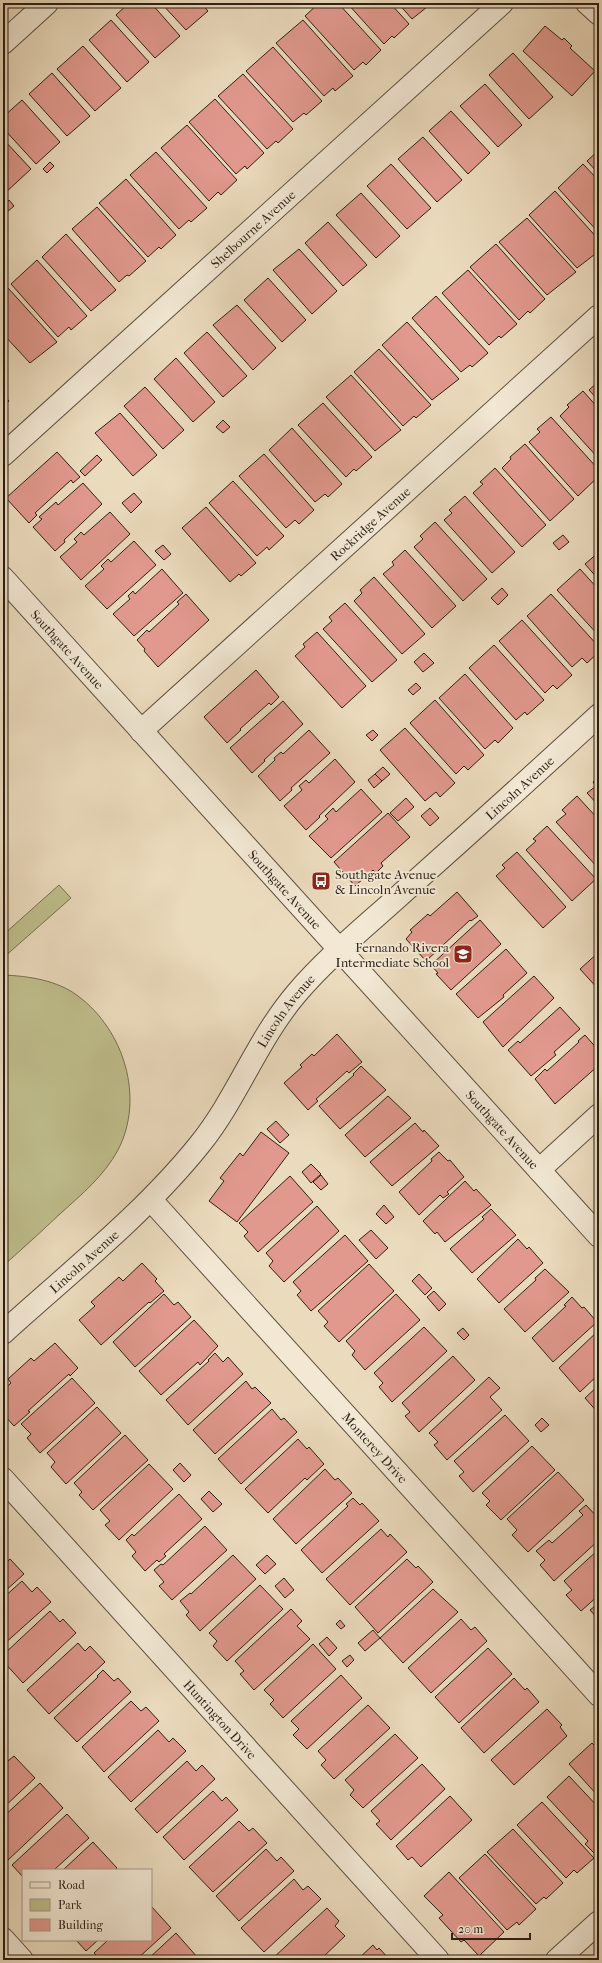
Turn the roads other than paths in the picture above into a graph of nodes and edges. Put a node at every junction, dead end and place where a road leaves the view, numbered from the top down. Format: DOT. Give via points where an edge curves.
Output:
graph roads {
  1 [pos="47,3"];
  2 [pos="502,3"];
  3 [pos="586,3"];
  4 [pos="599,14"];
  5 [pos="3,43"];
  6 [pos="599,316"];
  7 [pos="3,455"];
  8 [pos="3,578"];
  9 [pos="599,715"];
  10 [pos="141,731"];
  11 [pos="340,950"];
  12 [pos="599,1115"];
  13 [pos="539,1170"];
  14 [pos="151,1200"];
  15 [pos="599,1236"];
  16 [pos="3,1333"];
  17 [pos="3,1479"];
  18 [pos="599,1695"];
  19 [pos="599,1922"];
  20 [pos="3,1939"];
  21 [pos="22,1960"];
  22 [pos="438,1960"];
  23 [pos="557,1960"];
  1 -- 5 [label="street"];
  2 -- 7 [label="street, Shelbourne Avenue"];
  3 -- 4 [label="street"];
  6 -- 10 [label="street, Rockridge Avenue"];
  8 -- 10 [label="street, Southgate Avenue"];
  9 -- 11 [label="street, Lincoln Avenue"];
  10 -- 11 [label="street, Southgate Avenue"];
  11 -- 13 [label="street, Southgate Avenue"];
  11 -- 14 [label="street, Lincoln Avenue" via="296,994 272,1027 202,1142"];
  12 -- 13 [label="street"];
  13 -- 15 [label="street, Southgate Avenue"];
  14 -- 16 [label="street, Lincoln Avenue"];
  14 -- 18 [label="street, Monterey Drive"];
  17 -- 22 [label="street, Huntington Drive"];
  19 -- 23 [label="street"];
  20 -- 21 [label="street"];
}
